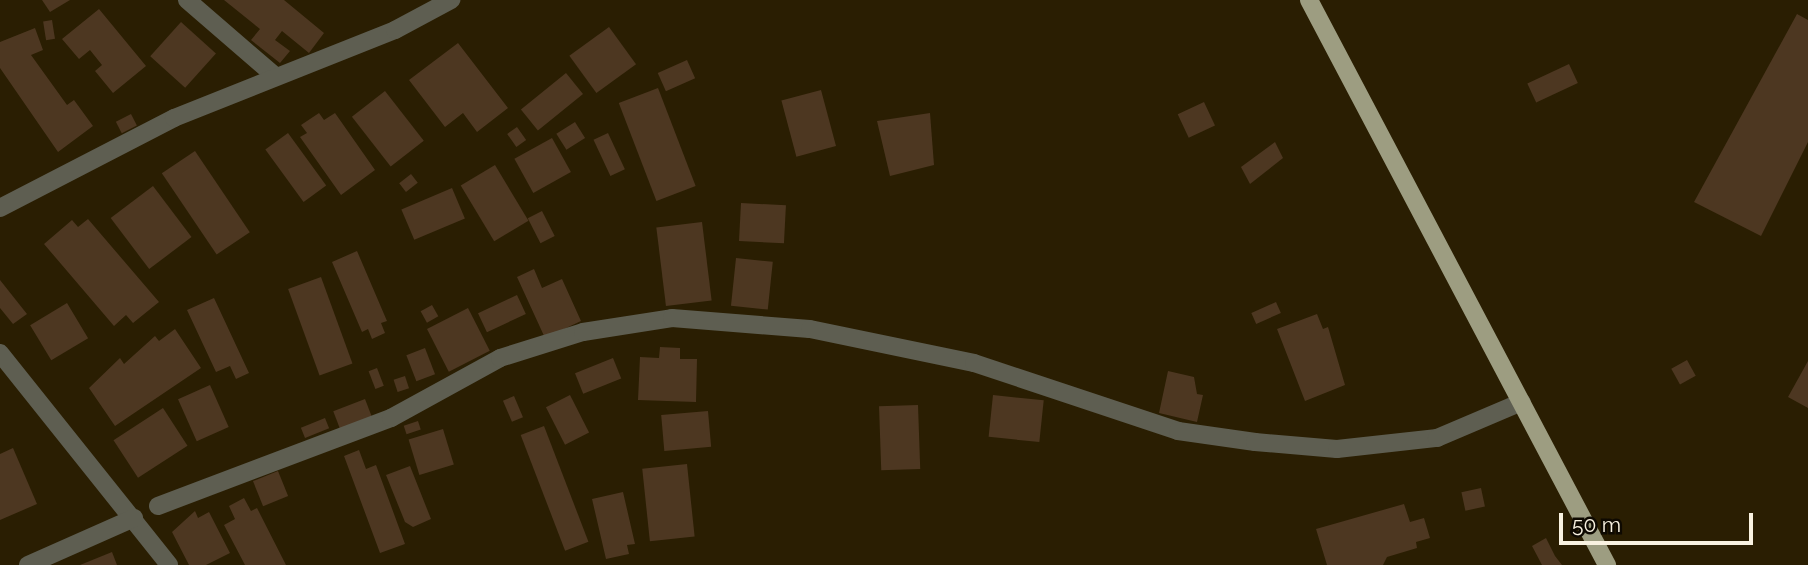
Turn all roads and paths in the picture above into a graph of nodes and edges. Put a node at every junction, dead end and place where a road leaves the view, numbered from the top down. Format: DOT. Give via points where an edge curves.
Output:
graph roads {
  1 [pos="187,0"];
  2 [pos="452,0"];
  3 [pos="1309,0"];
  4 [pos="274,75"];
  5 [pos="0,208"];
  6 [pos="0,353"];
  7 [pos="1522,402"];
  8 [pos="158,506"];
  9 [pos="134,518"];
  10 [pos="28,565"];
  11 [pos="169,565"];
  12 [pos="1607,565"];
  1 -- 4 [label="street"];
  2 -- 4 [label="street" via="395,30"];
  3 -- 7 [label="main road"];
  4 -- 5 [label="street"];
  6 -- 9 [label="street"];
  7 -- 8 [label="street" via="1437,438 1337,449 1255,442 1178,431 974,363 810,329 672,318 583,332 500,358 391,418"];
  7 -- 12 [label="main road"];
  9 -- 10 [label="street"];
  9 -- 11 [label="street"];
}
